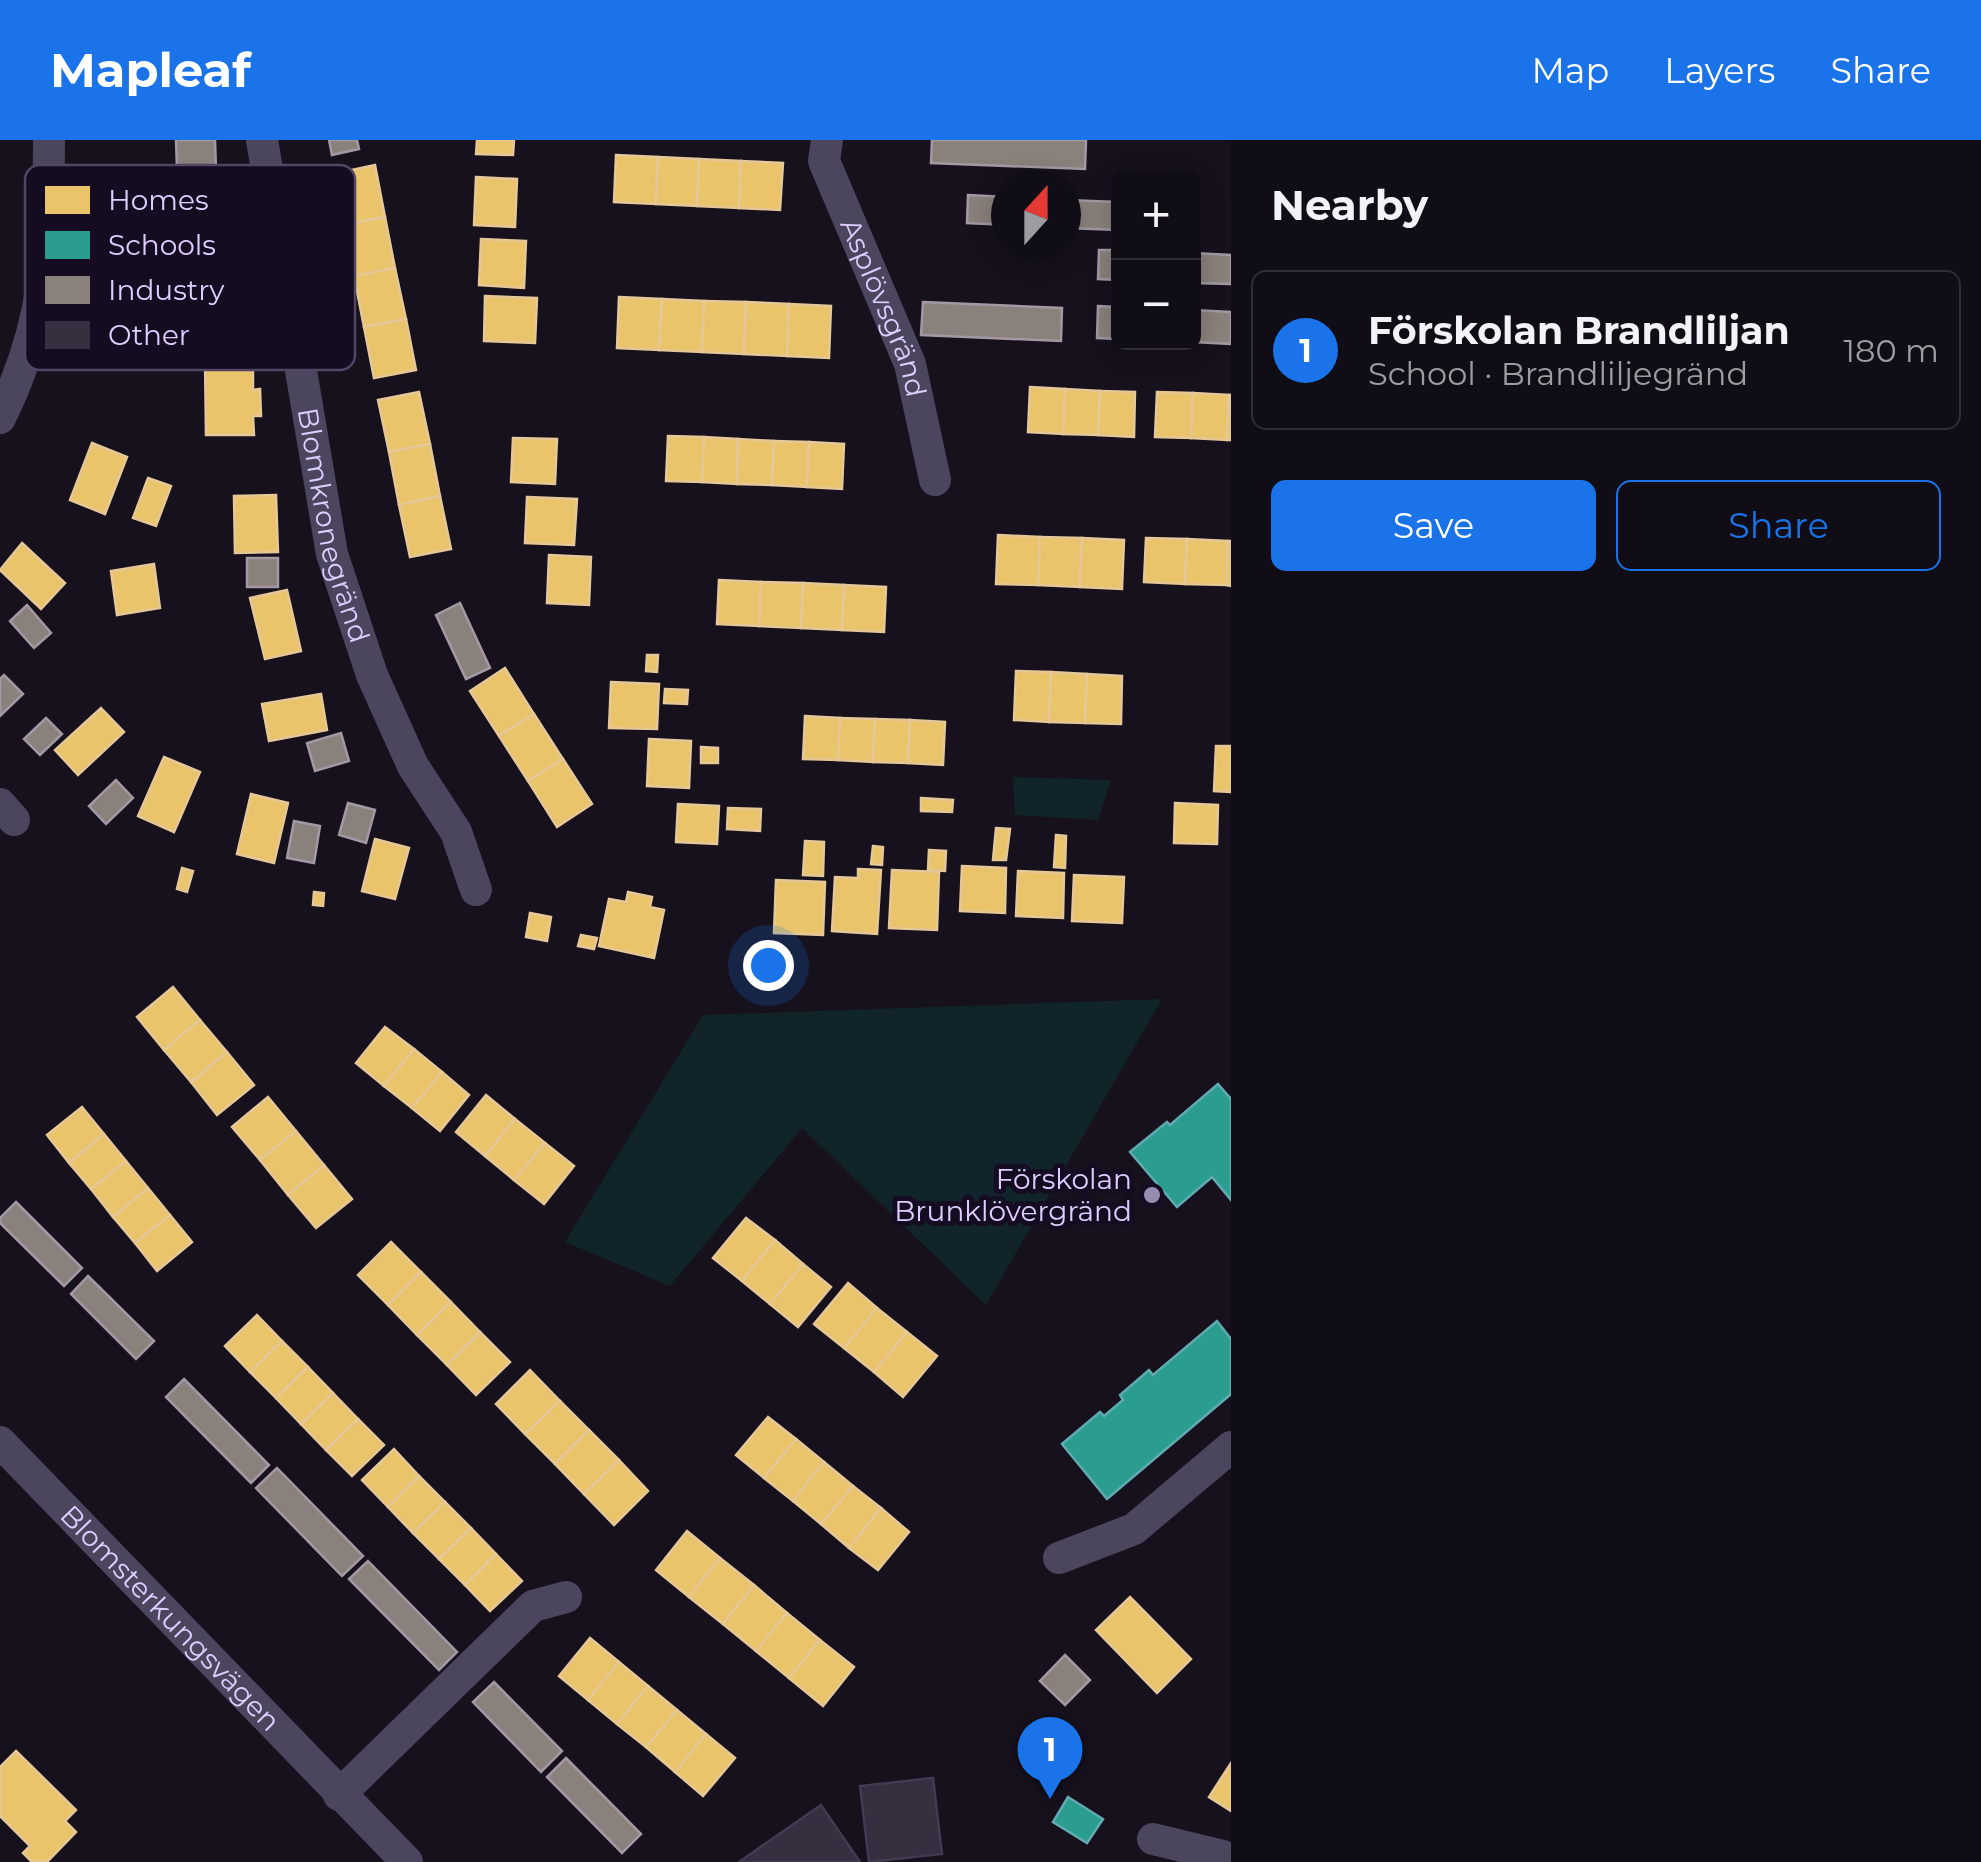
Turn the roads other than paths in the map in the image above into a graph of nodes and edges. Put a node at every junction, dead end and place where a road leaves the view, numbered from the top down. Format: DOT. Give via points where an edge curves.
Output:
graph roads {
  1 [pos="49,140"];
  2 [pos="262,140"];
  3 [pos="827,140"];
  4 [pos="48,165"];
  5 [pos="266,165"];
  6 [pos="25,354"];
  7 [pos="301,370"];
  8 [pos="1,412"];
  9 [pos="935,480"];
  10 [pos="476,890"];
  11 [pos="0,1442"];
  12 [pos="1231,1446"];
  13 [pos="1059,1558"];
  14 [pos="566,1596"];
  15 [pos="339,1795"];
  16 [pos="1153,1840"];
  17 [pos="406,1862"];
  18 [pos="1230,1862"];
  1 -- 4 [label="street"];
  2 -- 5 [label="street, Blomkronegränd"];
  3 -- 9 [label="street, Asplövsgränd" via="824,161 910,364"];
  6 -- 8 [label="street"];
  7 -- 10 [label="street, Blomkronegränd" via="332,554 372,675 414,766 456,832"];
  11 -- 15 [label="street, Blomsterkungsvägen"];
  12 -- 13 [label="street" via="1134,1530"];
  14 -- 15 [label="street" via="533,1606"];
  15 -- 17 [label="street, Blomsterkungsvägen"];
  16 -- 18 [label="street"];
}
